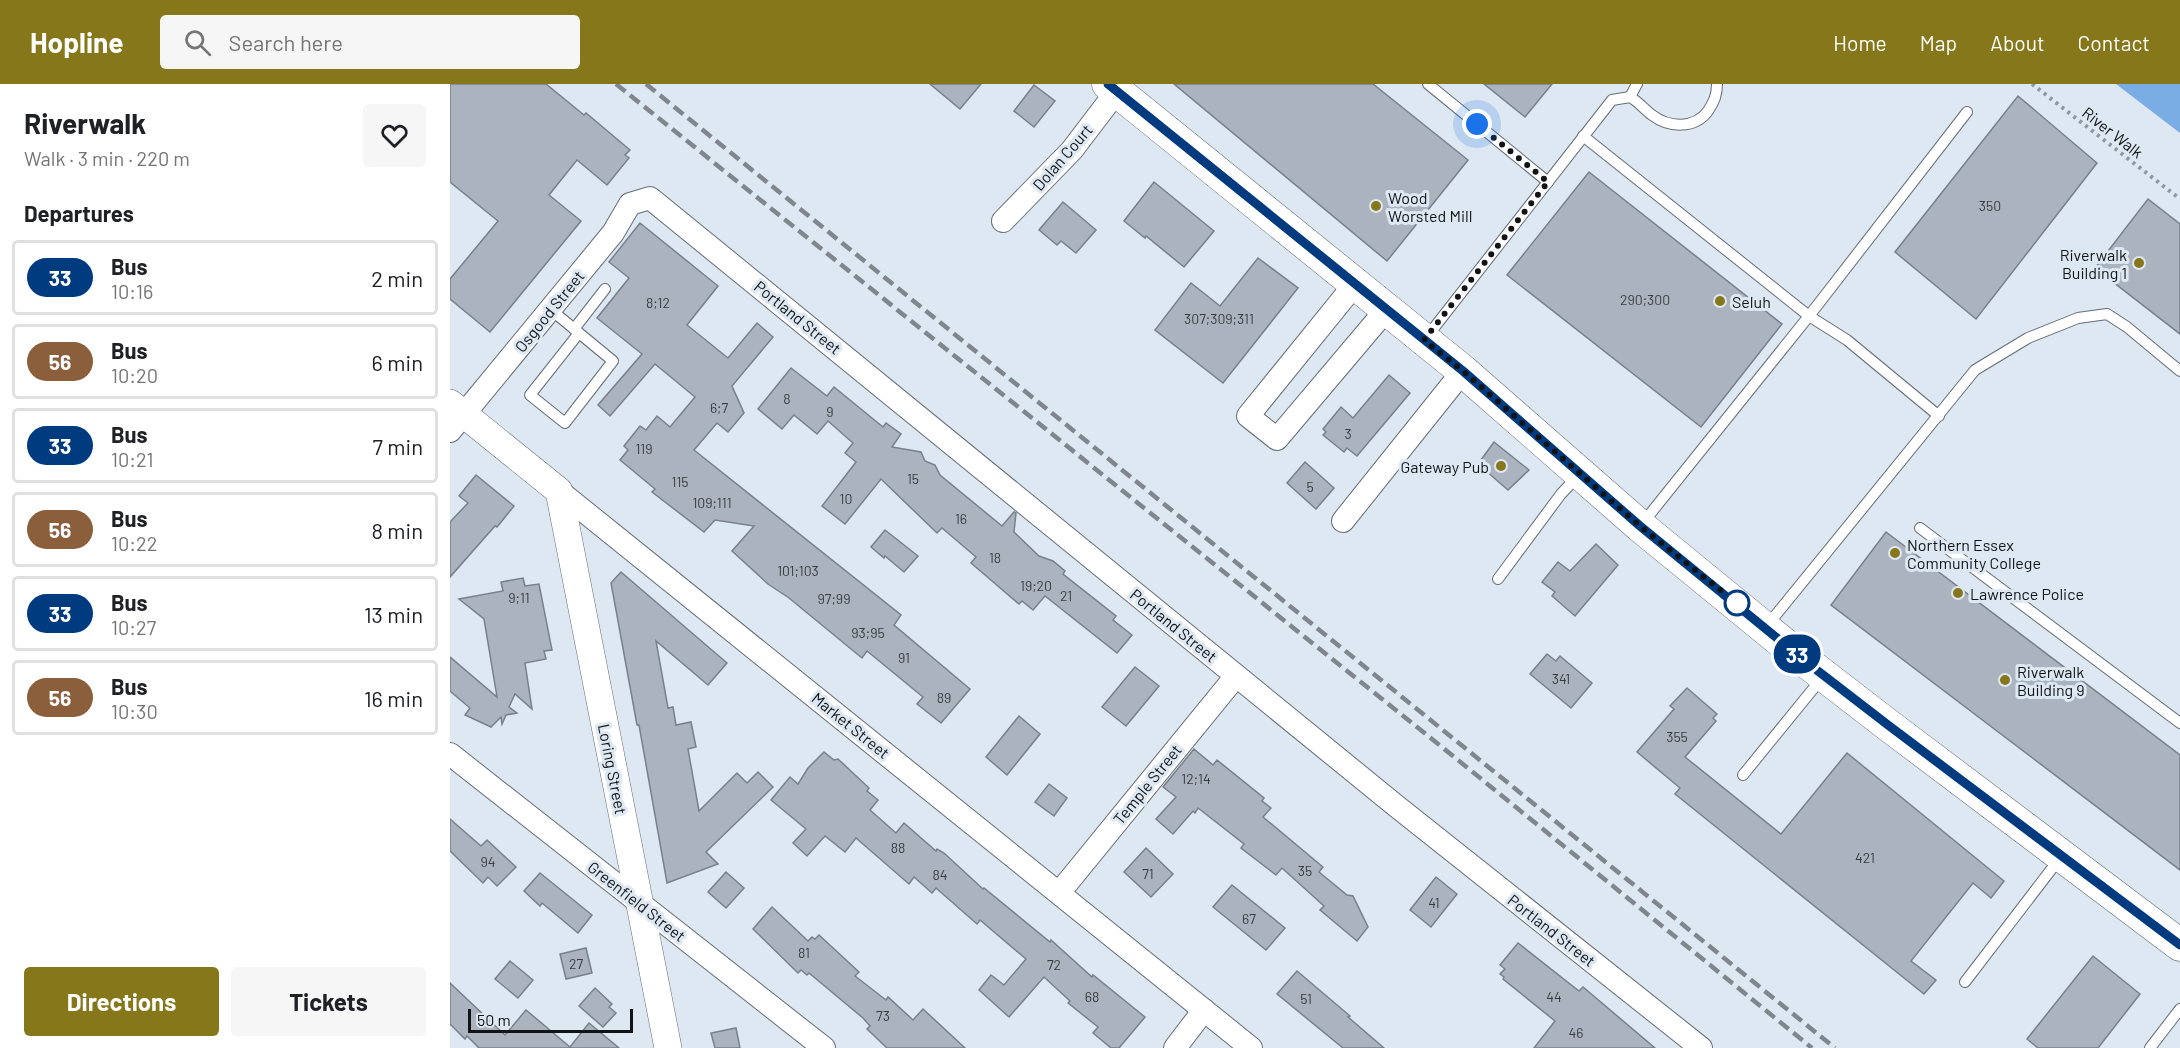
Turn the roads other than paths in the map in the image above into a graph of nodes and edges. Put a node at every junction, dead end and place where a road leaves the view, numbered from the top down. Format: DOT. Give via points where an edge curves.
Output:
graph roads {
  1 [pos="1428,84"];
  2 [pos="1637,84"];
  3 [pos="1717,84"];
  4 [pos="1112,88"];
  5 [pos="1630,97"];
  6 [pos="1967,112"];
  7 [pos="1583,136"];
  8 [pos="1548,182"];
  9 [pos="650,198"];
  10 [pos="1004,221"];
  11 [pos="1355,284"];
  12 [pos="605,289"];
  13 [pos="550,309"];
  14 [pos="1386,310"];
  15 [pos="1809,316"];
  16 [pos="576,331"];
  17 [pos="1424,340"];
  18 [pos="1463,371"];
  19 [pos="2180,371"];
  20 [pos="455,416"];
  21 [pos="1939,416"];
  22 [pos="1580,474"];
  23 [pos="559,491"];
  24 [pos="1343,521"];
  25 [pos="1640,526"];
  26 [pos="1920,528"];
  27 [pos="1498,579"];
  28 [pos="1766,627"];
  29 [pos="1824,675"];
  30 [pos="1236,676"];
  31 [pos="2180,723"];
  32 [pos="450,754"];
  33 [pos="1743,775"];
  34 [pos="2062,855"];
  35 [pos="1059,892"];
  36 [pos="640,904"];
  37 [pos="2180,945"];
  38 [pos="1965,982"];
  39 [pos="1204,1010"];
  40 [pos="2179,1011"];
  41 [pos="668,1048"];
  42 [pos="824,1048"];
  43 [pos="1175,1048"];
  44 [pos="1251,1048"];
  45 [pos="1701,1048"];
  46 [pos="2150,1048"];
  1 -- 8 [label="lane"];
  2 -- 5 [label="lane"];
  3 -- 5 [label="lane" via="1717,93 1704,117 1680,126 1654,116"];
  4 -- 10 [label="street, Dolan Court" via="1071,150"];
  4 -- 11 [label="main road"];
  5 -- 7 [label="lane" via="1612,100"];
  6 -- 15 [label="lane"];
  7 -- 8 [label="lane"];
  7 -- 15 [label="lane"];
  8 -- 17 [label="lane"];
  9 -- 13 [label="street, Osgood Street" via="630,204 613,233"];
  9 -- 30 [label="street, Portland Street"];
  11 -- 14 [label="main road"];
  11 -- 14 [label="street" via="1248,416 1277,439"];
  12 -- 16 [label="lane"];
  13 -- 16 [label="lane"];
  13 -- 20 [label="street, Osgood Street"];
  14 -- 17 [label="main road"];
  15 -- 21 [label="lane" via="1847,340"];
  15 -- 25 [label="lane"];
  16 -- 16 [label="lane" via="613,361 565,423 530,395"];
  17 -- 18 [label="main road"];
  18 -- 22 [label="main road"];
  18 -- 24 [label="street"];
  19 -- 21 [label="lane" via="2107,314 2078,318 2028,338 1975,370"];
  20 -- 23 [label="street, Market Street"];
  21 -- 28 [label="lane"];
  22 -- 25 [label="main road"];
  22 -- 27 [label="lane"];
  23 -- 35 [label="street, Market Street"];
  23 -- 36 [label="street, Loring Street"];
  25 -- 28 [label="main road"];
  26 -- 31 [label="lane"];
  28 -- 29 [label="main road"];
  29 -- 33 [label="lane"];
  29 -- 34 [label="main road"];
  30 -- 35 [label="street, Temple Street"];
  30 -- 45 [label="street, Portland Street"];
  32 -- 36 [label="street, Greenfield Street"];
  34 -- 37 [label="main road"];
  34 -- 38 [label="lane"];
  35 -- 39 [label="street, Market Street"];
  36 -- 41 [label="street, Loring Street"];
  36 -- 42 [label="street, Greenfield Street"];
  39 -- 43 [label="street"];
  39 -- 44 [label="street, Market Street"];
  40 -- 46 [label="lane"];
}
